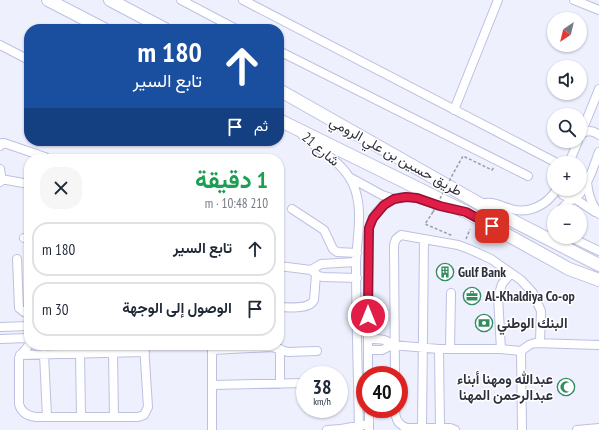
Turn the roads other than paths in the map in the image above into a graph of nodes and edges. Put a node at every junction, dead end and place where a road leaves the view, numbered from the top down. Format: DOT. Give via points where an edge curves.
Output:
graph roads {
  1 [pos="48,0"];
  2 [pos="110,0"];
  3 [pos="181,0"];
  4 [pos="243,0"];
  5 [pos="498,0"];
  6 [pos="574,0"];
  7 [pos="599,10"];
  8 [pos="94,24"];
  9 [pos="156,24"];
  10 [pos="227,24"];
  11 [pos="0,45"];
  12 [pos="284,54"];
  13 [pos="24,57"];
  14 [pos="599,89"];
  15 [pos="284,93"];
  16 [pos="454,110"];
  17 [pos="587,119"];
  18 [pos="284,123"];
  19 [pos="297,130"];
  20 [pos="587,132"];
  21 [pos="599,135"];
  22 [pos="0,146"];
  23 [pos="599,152"];
  24 [pos="34,154"];
  25 [pos="547,158"];
  26 [pos="0,169"];
  27 [pos="348,176"];
  28 [pos="528,176"];
  29 [pos="0,180"];
  30 [pos="587,182"];
  31 [pos="24,183"];
  32 [pos="551,196"];
  33 [pos="566,196"];
  34 [pos="577,196"];
  35 [pos="394,199"];
  36 [pos="573,199"];
  37 [pos="480,204"];
  38 [pos="566,204"];
  39 [pos="292,209"];
  40 [pos="466,212"];
  41 [pos="599,214"];
  42 [pos="424,238"];
  43 [pos="357,239"];
  44 [pos="368,239"];
  45 [pos="584,244"];
  46 [pos="599,251"];
  47 [pos="357,253"];
  48 [pos="17,259"];
  49 [pos="356,262"];
  50 [pos="599,265"];
  51 [pos="284,266"];
  52 [pos="569,269"];
  53 [pos="314,272"];
  54 [pos="511,273"];
  55 [pos="357,278"];
  56 [pos="599,280"];
  57 [pos="599,287"];
  58 [pos="451,293"];
  59 [pos="284,307"];
  60 [pos="24,312"];
  61 [pos="24,326"];
  62 [pos="0,327"];
  63 [pos="24,338"];
  64 [pos="0,339"];
  65 [pos="368,339"];
  66 [pos="540,342"];
  67 [pos="393,345"];
  68 [pos="599,345"];
  69 [pos="422,348"];
  70 [pos="439,349"];
  71 [pos="450,349"];
  72 [pos="501,349"];
  73 [pos="25,350"];
  74 [pos="128,350"];
  75 [pos="144,350"];
  76 [pos="212,350"];
  77 [pos="280,350"];
  78 [pos="283,350"];
  79 [pos="368,350"];
  80 [pos="84,351"];
  81 [pos="317,351"];
  82 [pos="521,351"];
  83 [pos="113,352"];
  84 [pos="44,354"];
  85 [pos="20,355"];
  86 [pos="368,366"];
  87 [pos="394,366"];
  88 [pos="296,383"];
  89 [pos="280,384"];
  90 [pos="212,385"];
  91 [pos="47,417"];
  92 [pos="81,417"];
  93 [pos="114,417"];
  94 [pos="396,418"];
  95 [pos="369,427"];
  96 [pos="359,428"];
  97 [pos="422,428"];
  98 [pos="440,428"];
  99 [pos="599,428"];
  100 [pos="212,430"];
  101 [pos="327,430"];
  102 [pos="455,430"];
  103 [pos="522,430"];
  104 [pos="577,430"];
  1 -- 8 [label="highway"];
  2 -- 9 [label="highway"];
  3 -- 10 [label="street"];
  4 -- 16 [label="street"];
  5 -- 16 [label="street"];
  6 -- 7 [label="street"];
  11 -- 13 [label="street"];
  12 -- 28 [label="street"];
  14 -- 17 [label="street"];
  15 -- 37 [label="highway, طريق حسين بن علي الرومي"];
  16 -- 25 [label="street"];
  18 -- 19 [label="highway, طريق حسين بن علي الرومي"];
  19 -- 27 [label="street, شارع 21" via="337,162"];
  19 -- 40 [label="highway, طريق حسين بن علي الرومي"];
  20 -- 21 [label="street"];
  22 -- 24 [label="street" via="4,143"];
  23 -- 30 [label="street"];
  26 -- 29 [label="street"];
  27 -- 35 [label="street"];
  27 -- 43 [label="street, شارع 21" via="358,202"];
  29 -- 31 [label="street"];
  30 -- 41 [label="street" via="589,196"];
  32 -- 37 [label="street" via="544,204 530,210 515,210 493,202"];
  33 -- 36 [label="street"];
  34 -- 36 [label="street"];
  35 -- 40 [label="street" via="412,197"];
  35 -- 44 [label="street" via="376,213 369,228"];
  36 -- 38 [label="street"];
  36 -- 41 [label="street"];
  37 -- 50 [label="highway, طريق حسين بن علي الرومي"];
  39 -- 47 [label="street" via="324,230 332,249 336,252"];
  40 -- 52 [label="highway, طريق حسين بن علي الرومي"];
  42 -- 54 [label="street" via="469,249"];
  42 -- 67 [label="street" via="404,234 398,236 395,242"];
  42 -- 69 [label="street"];
  43 -- 44 [label="street" via="362,235"];
  43 -- 47 [label="street, شارع 21"];
  44 -- 65 [label="street"];
  45 -- 46 [label="street"];
  47 -- 49 [label="street, شارع 21"];
  48 -- 60 [label="street" via="19,308"];
  49 -- 53 [label="street" via="321,264"];
  49 -- 55 [label="street, شارع 21"];
  51 -- 53 [label="street"];
  52 -- 56 [label="highway, طريق حسين بن علي الرومي"];
  52 -- 57 [label="highway"];
  53 -- 55 [label="street" via="323,277"];
  53 -- 59 [label="street" via="313,303 308,306"];
  54 -- 66 [label="street" via="530,288 539,304"];
  54 -- 72 [label="street" via="502,284 498,297"];
  55 -- 96 [label="street, شارع 21"];
  58 -- 71 [label="street"];
  61 -- 62 [label="street"];
  63 -- 64 [label="street"];
  65 -- 67 [label="street" via="383,340"];
  65 -- 79 [label="street"];
  66 -- 68 [label="street"];
  66 -- 82 [label="street"];
  67 -- 69 [label="street"];
  67 -- 79 [label="street" via="382,350"];
  67 -- 87 [label="street"];
  69 -- 70 [label="street"];
  69 -- 97 [label="street"];
  70 -- 71 [label="street"];
  70 -- 98 [label="street"];
  71 -- 72 [label="street"];
  72 -- 82 [label="street"];
  73 -- 85 [label="street"];
  74 -- 83 [label="street"];
  75 -- 93 [label="street" via="148,408 144,415 138,417"];
  76 -- 90 [label="street"];
  77 -- 89 [label="street"];
  78 -- 81 [label="street"];
  79 -- 86 [label="street"];
  80 -- 83 [label="street"];
  80 -- 84 [label="street"];
  80 -- 92 [label="street"];
  82 -- 103 [label="street"];
  83 -- 93 [label="street"];
  84 -- 85 [label="street"];
  84 -- 91 [label="street"];
  85 -- 91 [label="street" via="20,407 29,415"];
  88 -- 89 [label="street"];
  89 -- 90 [label="street"];
  90 -- 100 [label="street"];
  91 -- 92 [label="street"];
  92 -- 93 [label="street"];
  94 -- 97 [label="street" via="403,427"];
  95 -- 96 [label="street"];
  96 -- 101 [label="street"];
  97 -- 98 [label="street"];
  98 -- 102 [label="street"];
  99 -- 104 [label="street"];
}
